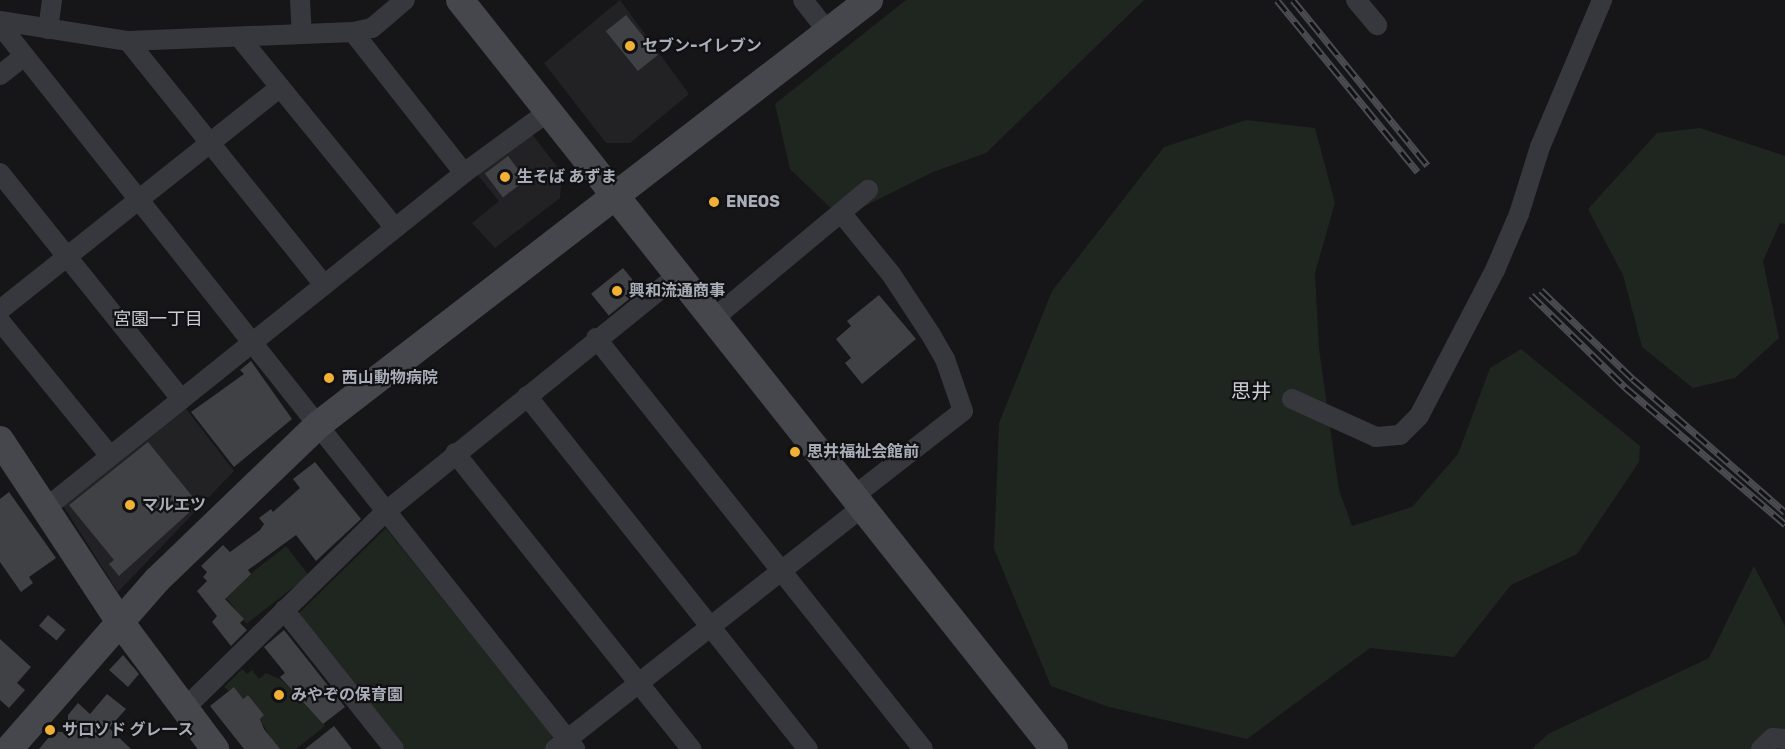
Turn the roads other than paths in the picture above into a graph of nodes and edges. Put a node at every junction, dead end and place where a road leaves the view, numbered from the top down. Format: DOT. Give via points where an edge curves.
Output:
graph roads {
  1 [pos="52,0"];
  2 [pos="300,0"];
  3 [pos="405,0"];
  4 [pos="460,0"];
  5 [pos="803,0"];
  6 [pos="869,0"];
  7 [pos="1602,0"];
  8 [pos="1361,2"];
  9 [pos="0,23"];
  10 [pos="1377,25"];
  11 [pos="48,29"];
  12 [pos="353,32"];
  13 [pos="828,32"];
  14 [pos="302,34"];
  15 [pos="240,38"];
  16 [pos="128,41"];
  17 [pos="24,56"];
  18 [pos="0,75"];
  19 [pos="280,87"];
  20 [pos="549,111"];
  21 [pos="209,143"];
  22 [pos="0,173"];
  23 [pos="464,173"];
  24 [pos="868,190"];
  25 [pos="616,196"];
  26 [pos="139,200"];
  27 [pos="842,214"];
  28 [pos="395,228"];
  29 [pos="66,258"];
  30 [pos="678,275"];
  31 [pos="324,285"];
  32 [pos="0,310"];
  33 [pos="713,319"];
  34 [pos="0,321"];
  35 [pos="596,338"];
  36 [pos="252,343"];
  37 [pos="527,396"];
  38 [pos="181,399"];
  39 [pos="1292,399"];
  40 [pos="318,425"];
  41 [pos="455,453"];
  42 [pos="4,456"];
  43 [pos="110,456"];
  44 [pos="858,501"];
  45 [pos="47,507"];
  46 [pos="384,513"];
  47 [pos="780,571"];
  48 [pos="284,610"];
  49 [pos="120,622"];
  50 [pos="712,628"];
  51 [pos="638,683"];
  52 [pos="186,707"];
  53 [pos="1785,740"];
  54 [pos="566,746"];
  55 [pos="9,749"];
  56 [pos="215,749"];
  57 [pos="394,749"];
  58 [pos="691,749"];
  59 [pos="808,749"];
  60 [pos="923,749"];
  61 [pos="1054,749"];
  62 [pos="1761,749"];
  1 -- 11 [label="street"];
  2 -- 14 [label="street"];
  3 -- 12 [label="street" via="372,28"];
  4 -- 20 [label="street"];
  5 -- 13 [label="street"];
  6 -- 13 [label="street"];
  7 -- 39 [label="street" via="1540,147 1496,270 1430,402 1401,435 1376,437"];
  8 -- 10 [label="street"];
  9 -- 11 [label="street"];
  9 -- 17 [label="street"];
  11 -- 16 [label="street"];
  12 -- 14 [label="street"];
  12 -- 23 [label="street"];
  13 -- 25 [label="street"];
  14 -- 15 [label="street"];
  15 -- 16 [label="street"];
  15 -- 19 [label="street"];
  16 -- 21 [label="street"];
  17 -- 18 [label="street"];
  17 -- 26 [label="street"];
  19 -- 21 [label="street"];
  19 -- 28 [label="street"];
  20 -- 23 [label="street"];
  20 -- 25 [label="street"];
  21 -- 26 [label="street"];
  21 -- 31 [label="street"];
  22 -- 29 [label="street"];
  23 -- 28 [label="street"];
  24 -- 27 [label="street"];
  25 -- 30 [label="street"];
  25 -- 40 [label="street"];
  26 -- 29 [label="street"];
  26 -- 36 [label="street"];
  27 -- 33 [label="street"];
  27 -- 44 [label="street" via="891,274 932,335 963,411"];
  28 -- 31 [label="street"];
  29 -- 32 [label="street"];
  29 -- 38 [label="street"];
  30 -- 33 [label="street"];
  30 -- 35 [label="street"];
  31 -- 36 [label="street"];
  33 -- 44 [label="street"];
  34 -- 43 [label="street"];
  35 -- 37 [label="street"];
  35 -- 47 [label="street"];
  36 -- 38 [label="street"];
  36 -- 40 [label="street"];
  37 -- 41 [label="street"];
  37 -- 50 [label="street"];
  38 -- 43 [label="street"];
  40 -- 46 [label="street"];
  40 -- 49 [label="street" via="206,530"];
  41 -- 46 [label="street"];
  41 -- 51 [label="street"];
  42 -- 45 [label="street"];
  43 -- 45 [label="street"];
  44 -- 47 [label="street"];
  44 -- 61 [label="street"];
  45 -- 49 [label="street"];
  46 -- 48 [label="street"];
  46 -- 54 [label="street"];
  47 -- 50 [label="street"];
  47 -- 60 [label="street"];
  48 -- 52 [label="street"];
  48 -- 57 [label="street"];
  49 -- 52 [label="street"];
  49 -- 55 [label="street"];
  50 -- 51 [label="street"];
  50 -- 59 [label="street"];
  51 -- 54 [label="street"];
  51 -- 58 [label="street"];
  52 -- 56 [label="street"];
  53 -- 62 [label="street" via="1773,738"];
}
